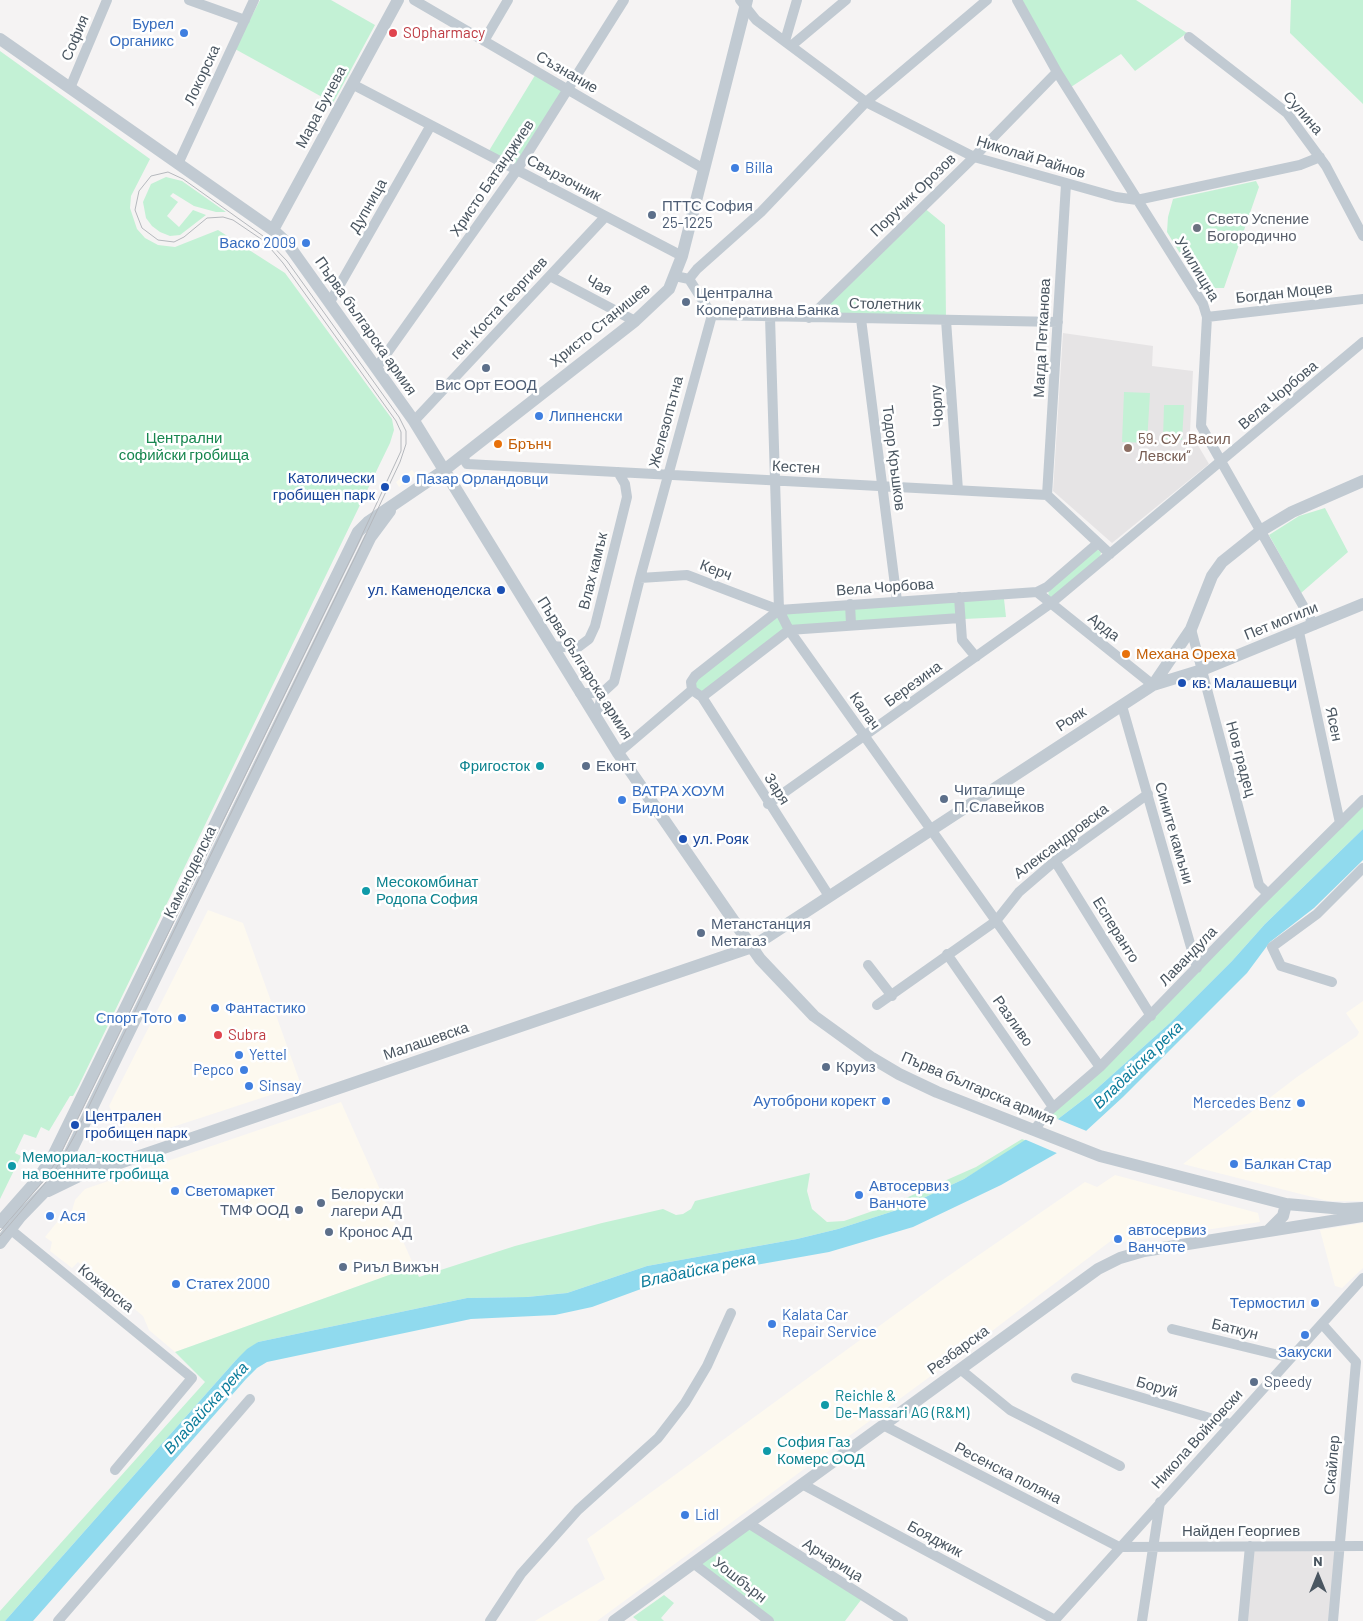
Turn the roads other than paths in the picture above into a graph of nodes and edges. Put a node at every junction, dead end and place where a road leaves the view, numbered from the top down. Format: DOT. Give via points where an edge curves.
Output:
graph roads {
  1 [pos="107,0"];
  2 [pos="189,0"];
  3 [pos="254,0"];
  4 [pos="398,0"];
  5 [pos="414,0"];
  6 [pos="508,0"];
  7 [pos="624,0"];
  8 [pos="797,0"];
  9 [pos="846,0"];
  10 [pos="987,0"];
  11 [pos="1017,0"];
  12 [pos="744,1"];
  13 [pos="245,20"];
  14 [pos="1189,36"];
  15 [pos="0,38"];
  16 [pos="484,41"];
  17 [pos="788,44"];
  18 [pos="1057,72"];
  19 [pos="352,84"];
  20 [pos="70,88"];
  21 [pos="568,90"];
  22 [pos="866,102"];
  23 [pos="431,126"];
  24 [pos="974,157"];
  25 [pos="1320,157"];
  26 [pos="178,164"];
  27 [pos="704,169"];
  28 [pos="517,170"];
  29 [pos="1066,184"];
  30 [pos="1137,200"];
  31 [pos="606,216"];
  32 [pos="273,230"];
  33 [pos="1363,236"];
  34 [pos="682,256"];
  35 [pos="550,276"];
  36 [pos="675,276"];
  37 [pos="689,279"];
  38 [pos="1363,300"];
  39 [pos="330,302"];
  40 [pos="712,315"];
  41 [pos="770,317"];
  42 [pos="1208,317"];
  43 [pos="810,318"];
  44 [pos="860,318"];
  45 [pos="946,320"];
  46 [pos="635,321"];
  47 [pos="1058,322"];
  48 [pos="1363,342"];
  49 [pos="377,367"];
  50 [pos="414,420"];
  51 [pos="462,456"];
  52 [pos="1221,463"];
  53 [pos="443,471"];
  54 [pos="618,472"];
  55 [pos="668,476"];
  56 [pos="775,480"];
  57 [pos="1363,481"];
  58 [pos="882,486"];
  59 [pos="958,490"];
  60 [pos="1047,495"];
  61 [pos="394,505"];
  62 [pos="1262,530"];
  63 [pos="1098,543"];
  64 [pos="1110,554"];
  65 [pos="640,578"];
  66 [pos="1037,592"];
  67 [pos="958,597"];
  68 [pos="897,601"];
  69 [pos="850,604"];
  70 [pos="1050,604"];
  71 [pos="1363,604"];
  72 [pos="779,610"];
  73 [pos="960,618"];
  74 [pos="851,624"];
  75 [pos="1314,625"];
  76 [pos="1191,629"];
  77 [pos="789,630"];
  78 [pos="1299,632"];
  79 [pos="552,646"];
  80 [pos="976,657"];
  81 [pos="1202,670"];
  82 [pos="1153,685"];
  83 [pos="692,690"];
  84 [pos="580,693"];
  85 [pos="602,693"];
  86 [pos="702,697"];
  87 [pos="1122,706"];
  88 [pos="597,720"];
  89 [pos="864,737"];
  90 [pos="618,753"];
  91 [pos="1148,794"];
  92 [pos="1363,800"];
  93 [pos="768,804"];
  94 [pos="1340,823"];
  95 [pos="930,831"];
  96 [pos="1055,861"];
  97 [pos="1363,868"];
  98 [pos="1268,894"];
  99 [pos="829,896"];
  100 [pos="996,921"];
  101 [pos="752,947"];
  102 [pos="947,954"];
  103 [pos="868,965"];
  104 [pos="1198,968"];
  105 [pos="1332,982"];
  106 [pos="892,996"];
  107 [pos="877,1005"];
  108 [pos="1151,1016"];
  109 [pos="1100,1067"];
  110 [pos="1053,1107"];
  111 [pos="1034,1130"];
  112 [pos="79,1137"];
  113 [pos="52,1158"];
  114 [pos="65,1163"];
  115 [pos="111,1165"];
  116 [pos="97,1166"];
  117 [pos="82,1174"];
  118 [pos="44,1193"];
  119 [pos="1286,1204"];
  120 [pos="1363,1208"];
  121 [pos="1363,1216"];
  122 [pos="1338,1220"];
  123 [pos="4,1224"];
  124 [pos="1268,1231"];
  125 [pos="0,1244"];
  126 [pos="1363,1278"];
  127 [pos="731,1313"];
  128 [pos="1322,1324"];
  129 [pos="1172,1329"];
  130 [pos="1291,1358"];
  131 [pos="960,1369"];
  132 [pos="1076,1378"];
  133 [pos="250,1398"];
  134 [pos="1230,1424"];
  135 [pos="884,1425"];
  136 [pos="1120,1466"];
  137 [pos="115,1470"];
  138 [pos="802,1484"];
  139 [pos="1160,1501"];
  140 [pos="748,1524"];
  141 [pos="1152,1546"];
  142 [pos="1250,1546"];
  143 [pos="1340,1546"];
  144 [pos="1363,1546"];
  145 [pos="1120,1547"];
  146 [pos="694,1563"];
  147 [pos="620,1620"];
  148 [pos="1055,1620"];
  149 [pos="58,1621"];
  150 [pos="490,1621"];
  151 [pos="769,1621"];
  152 [pos="903,1621"];
  153 [pos="1142,1621"];
  154 [pos="1243,1621"];
  155 [pos="1333,1621"];
  1 -- 20 [label="street, София"];
  2 -- 13 [label="street"];
  3 -- 13 [label="street, Локорска"];
  4 -- 19 [label="street, Мара Бунева"];
  5 -- 16 [label="street, Съзнание"];
  6 -- 16 [label="street"];
  7 -- 21 [label="street, Христо Батанджиев"];
  8 -- 17 [label="street"];
  9 -- 17 [label="street"];
  10 -- 22 [label="street"];
  11 -- 18 [label="street, Училищна"];
  12 -- 17 [label="street, Николай Райнов" via="756,20"];
  12 -- 27 [label="street"];
  13 -- 26 [label="street, Локорска"];
  14 -- 25 [label="street, Сулина" via="1278,104"];
  15 -- 20 [label="street, Първа българска армия"];
  16 -- 21 [label="street, Съзнание"];
  17 -- 22 [label="street, Николай Райнов"];
  18 -- 24 [label="street, Поручик Орозов"];
  18 -- 30 [label="street, Училищна"];
  19 -- 23 [label="street, Свързочник"];
  19 -- 32 [label="street, Мара Бунева"];
  20 -- 26 [label="street, Първа българска армия"];
  21 -- 27 [label="street, Съзнание"];
  21 -- 28 [label="street, Христо Батанджиев"];
  22 -- 24 [label="street, Николай Райнов"];
  22 -- 37 [label="street" via="761,212"];
  23 -- 28 [label="street, Свързочник"];
  23 -- 39 [label="street, Дупница"];
  24 -- 29 [label="street, Николай Райнов"];
  24 -- 43 [label="street, Поручик Орозов"];
  25 -- 30 [label="street, Николай Райнов" via="1300,166"];
  25 -- 33 [label="street, Сулина"];
  26 -- 32 [label="street, Първа българска армия"];
  27 -- 34 [label="street"];
  28 -- 31 [label="street, Свързочник"];
  28 -- 49 [label="street, Христо Батанджиев"];
  29 -- 30 [label="street, Николай Райнов"];
  29 -- 47 [label="street, Магда Петканова"];
  30 -- 42 [label="street, Училищна"];
  31 -- 34 [label="street, Свързочник"];
  31 -- 35 [label="street, ген. Коста Георгиев"];
  32 -- 39 [label="street, Първа българска армия" via="287,242"];
  34 -- 36 [label="street"];
  35 -- 46 [label="street, Чая"];
  35 -- 50 [label="street, ген. Коста Георгиев"];
  36 -- 37 [label="street"];
  36 -- 46 [label="street, Христо Станишев" via="665,294"];
  37 -- 40 [label="street"];
  38 -- 42 [label="street, Богдан Моцев"];
  39 -- 49 [label="street, Първа българска армия"];
  40 -- 41 [label="street, Столетник"];
  40 -- 55 [label="street, Железопътна"];
  41 -- 43 [label="street, Столетник"];
  41 -- 56 [label="street, Калач"];
  42 -- 52 [label="street, Училищна" via="1201,426"];
  43 -- 44 [label="street, Столетник"];
  44 -- 45 [label="street, Столетник"];
  44 -- 58 [label="street, Тодор Кръшков"];
  45 -- 47 [label="street, Столетник"];
  45 -- 59 [label="street, Чорлу"];
  46 -- 51 [label="street, Христо Станишев"];
  47 -- 60 [label="street, Магда Петканова"];
  48 -- 52 [label="street, Вела Чорбова"];
  49 -- 50 [label="street, Първа българска армия"];
  50 -- 53 [label="street, Първа българска армия"];
  51 -- 53 [label="street, Христо Станишев"];
  51 -- 54 [label="street, Кестен" via="467,464"];
  52 -- 62 [label="street, Училищна"];
  52 -- 64 [label="street, Вела Чорбова"];
  53 -- 61 [label="street, Каменоделска"];
  53 -- 79 [label="street, Първа българска армия"];
  54 -- 55 [label="street, Кестен"];
  54 -- 79 [label="street, Влах камък" via="625,484 627,497 595,626 589,639 577,648"];
  55 -- 56 [label="street, Кестен"];
  55 -- 65 [label="street, Железопътна"];
  56 -- 58 [label="street, Кестен"];
  56 -- 72 [label="street, Калач"];
  57 -- 62 [label="street, Рояк" via="1292,512"];
  58 -- 59 [label="street, Кестен"];
  58 -- 68 [label="street, Тодор Кръшков"];
  59 -- 60 [label="street, Кестен"];
  60 -- 63 [label="street"];
  61 -- 112 [label="street, Каменоделска" via="370,538"];
  61 -- 113 [label="street, Каменоделска" via="358,532"];
  62 -- 75 [label="street, Училищна"];
  62 -- 76 [label="street, Рояк" via="1222,562 1212,576"];
  63 -- 64 [label="street"];
  63 -- 66 [label="street, Вела Чорбова" via="1047,588"];
  64 -- 70 [label="street, Вела Чорбова"];
  65 -- 72 [label="street, Керч" via="687,576"];
  65 -- 85 [label="street" via="614,682"];
  66 -- 67 [label="street, Вела Чорбова"];
  66 -- 70 [label="street, Арда"];
  67 -- 68 [label="street, Вела Чорбова"];
  67 -- 73 [label="street"];
  68 -- 69 [label="street, Вела Чорбова"];
  69 -- 72 [label="street, Вела Чорбова"];
  69 -- 74 [label="street"];
  70 -- 80 [label="street, Березина"];
  70 -- 82 [label="street, Арда"];
  71 -- 75 [label="street, Пет могили"];
  72 -- 77 [label="street, Калач"];
  72 -- 83 [label="street" via="695,676 691,682"];
  73 -- 74 [label="street"];
  73 -- 80 [label="street" via="962,640"];
  74 -- 77 [label="street"];
  75 -- 78 [label="street, Пет могили"];
  76 -- 81 [label="street, Нов градец"];
  76 -- 82 [label="street, Рояк"];
  77 -- 86 [label="street"];
  77 -- 89 [label="street, Калач"];
  78 -- 81 [label="street, Пет могили"];
  78 -- 94 [label="street, Ясен"];
  79 -- 84 [label="street, Първа българска армия"];
  80 -- 89 [label="street, Березина"];
  81 -- 82 [label="street, Пет могили"];
  81 -- 98 [label="street, Нов градец" via="1259,885"];
  82 -- 87 [label="street, Рояк"];
  83 -- 86 [label="street"];
  83 -- 90 [label="street"];
  84 -- 85 [label="street"];
  84 -- 88 [label="street, Първа българска армия"];
  85 -- 88 [label="street"];
  86 -- 93 [label="street, Заря"];
  87 -- 91 [label="street, Сините камъни"];
  87 -- 95 [label="street, Рояк"];
  88 -- 90 [label="street, Първа българска армия"];
  89 -- 93 [label="street, Березина"];
  89 -- 95 [label="street, Калач"];
  90 -- 101 [label="street, Първа българска армия"];
  91 -- 96 [label="street, Александровска"];
  91 -- 104 [label="street, Сините камъни"];
  92 -- 94 [label="street, Лавандула"];
  93 -- 99 [label="street, Заря"];
  94 -- 98 [label="street, Лавандула"];
  95 -- 99 [label="street, Рояк"];
  95 -- 100 [label="street, Калач"];
  96 -- 100 [label="street, Александровска" via="1019,892"];
  96 -- 108 [label="street, Есперанто"];
  97 -- 105 [label="street" via="1317,914 1272,947 1281,966"];
  98 -- 104 [label="street, Лавандула"];
  99 -- 101 [label="street, Рояк"];
  100 -- 102 [label="street, Александровска"];
  100 -- 109 [label="street, Калач"];
  101 -- 111 [label="street, Първа българска армия" via="779,981 814,1016 872,1058 938,1092"];
  101 -- 115 [label="street, Малашевска"];
  102 -- 106 [label="street, Александровска"];
  102 -- 110 [label="street, Разливо"];
  103 -- 106 [label="street"];
  104 -- 108 [label="street, Лавандула"];
  106 -- 107 [label="street, Александровска"];
  108 -- 109 [label="street, Лавандула"];
  109 -- 110 [label="street, Лавандула"];
  110 -- 111 [label="street, Лавандула"];
  111 -- 119 [label="street, Първа българска армия" via="1100,1156"];
  112 -- 114 [label="street, Каменоделска"];
  112 -- 116 [label="street" via="82,1156"];
  113 -- 114 [label="street, Малашевска"];
  113 -- 123 [label="street, Каменоделска"];
  114 -- 116 [label="street, Малашевска"];
  114 -- 117 [label="street, Малашевска"];
  114 -- 118 [label="street, Каменоделска"];
  115 -- 116 [label="street, Малашевска"];
  115 -- 117 [label="street, Малашевска"];
  117 -- 118 [label="street"];
  118 -- 123 [label="street, Каменоделска"];
  119 -- 120 [label="street"];
  119 -- 122 [label="street, Резбарска" via="1310,1216"];
  119 -- 124 [label="street" via="1283,1216"];
  121 -- 122 [label="street, Резбарска"];
  122 -- 124 [label="street, Резбарска"];
  123 -- 125 [label="street, Каменоделска"];
  123 -- 137 [label="street, Кожарска" via="192,1378"];
  124 -- 131 [label="street, Резбарска" via="1144,1251 1120,1258 1098,1269"];
  126 -- 128 [label="street, Никола Войновски"];
  127 -- 150 [label="street" via="707,1366 685,1403 658,1438 578,1510 522,1574"];
  128 -- 130 [label="street, Никола Войновски"];
  128 -- 143 [label="street, Скайлер" via="1356,1362"];
  129 -- 130 [label="street, Баткун"];
  130 -- 134 [label="street, Никола Войновски"];
  131 -- 135 [label="street, Резбарска"];
  131 -- 136 [label="street" via="1010,1410"];
  132 -- 134 [label="street, Боруй"];
  133 -- 149 [label="street"];
  134 -- 139 [label="street, Никола Войновски"];
  135 -- 138 [label="street, Резбарска"];
  135 -- 145 [label="street, Ресенска поляна"];
  138 -- 140 [label="street, Резбарска"];
  138 -- 148 [label="street, Бояджик"];
  139 -- 141 [label="street"];
  139 -- 145 [label="street, Никола Войновски"];
  140 -- 146 [label="street, Резбарска"];
  140 -- 152 [label="street, Арчарица"];
  141 -- 142 [label="street, Найден Георгиев"];
  141 -- 145 [label="street, Найден Георгиев"];
  141 -- 153 [label="street"];
  142 -- 143 [label="street, Найден Георгиев"];
  142 -- 154 [label="street"];
  143 -- 144 [label="street, Найден Георгиев"];
  143 -- 155 [label="street, Скайлер"];
  145 -- 148 [label="street, Никола Войновски"];
  146 -- 147 [label="street, Резбарска"];
  146 -- 151 [label="street, Уошбърн"];
}
